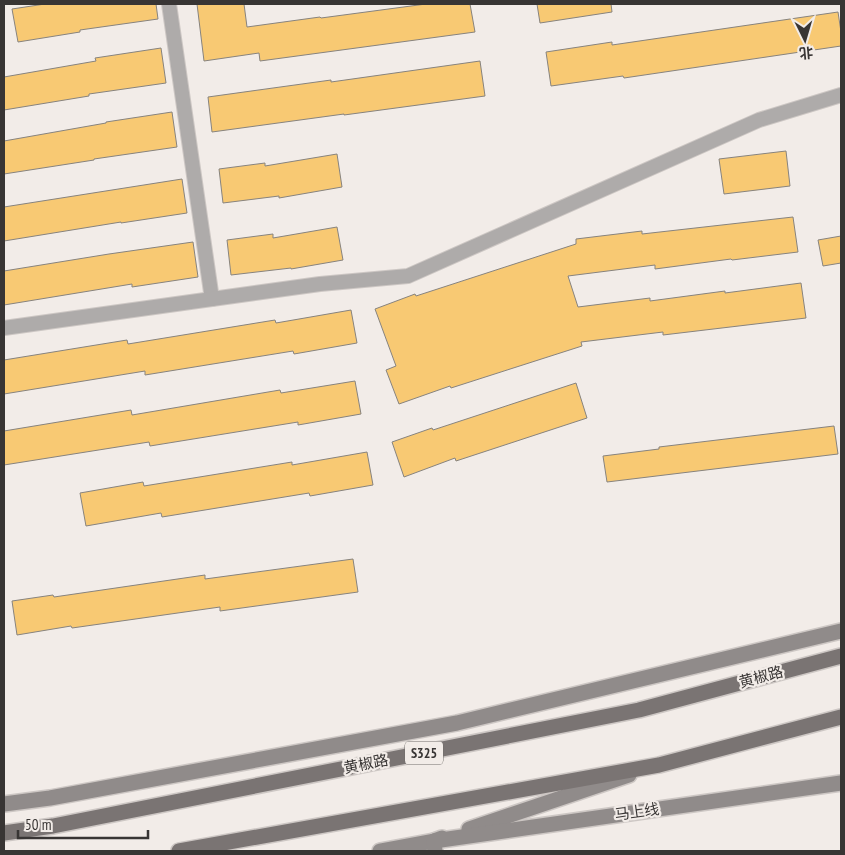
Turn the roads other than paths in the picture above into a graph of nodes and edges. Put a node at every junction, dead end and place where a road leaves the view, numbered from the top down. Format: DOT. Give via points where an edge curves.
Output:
graph roads {
  1 [pos="168,4"];
  2 [pos="841,95"];
  3 [pos="212,299"];
  4 [pos="4,328"];
  5 [pos="841,631"];
  6 [pos="841,656"];
  7 [pos="841,717"];
  8 [pos="659,765"];
  9 [pos="841,783"];
  10 [pos="4,804"];
  11 [pos="4,833"];
  12 [pos="434,846"];
  13 [pos="180,851"];
  14 [pos="380,851"];
  1 -- 3 [label="street"];
  2 -- 3 [label="street" via="759,120 408,276"];
  3 -- 4 [label="street"];
  5 -- 10 [label="main road" via="457,723"];
  6 -- 11 [label="main road, 黄椒路 / S325" via="639,710"];
  7 -- 8 [label="main road"];
  8 -- 12 [label="main road"];
  8 -- 13 [label="main road"];
  9 -- 12 [label="main road, 马上线"];
  12 -- 14 [label="main road"];
}
